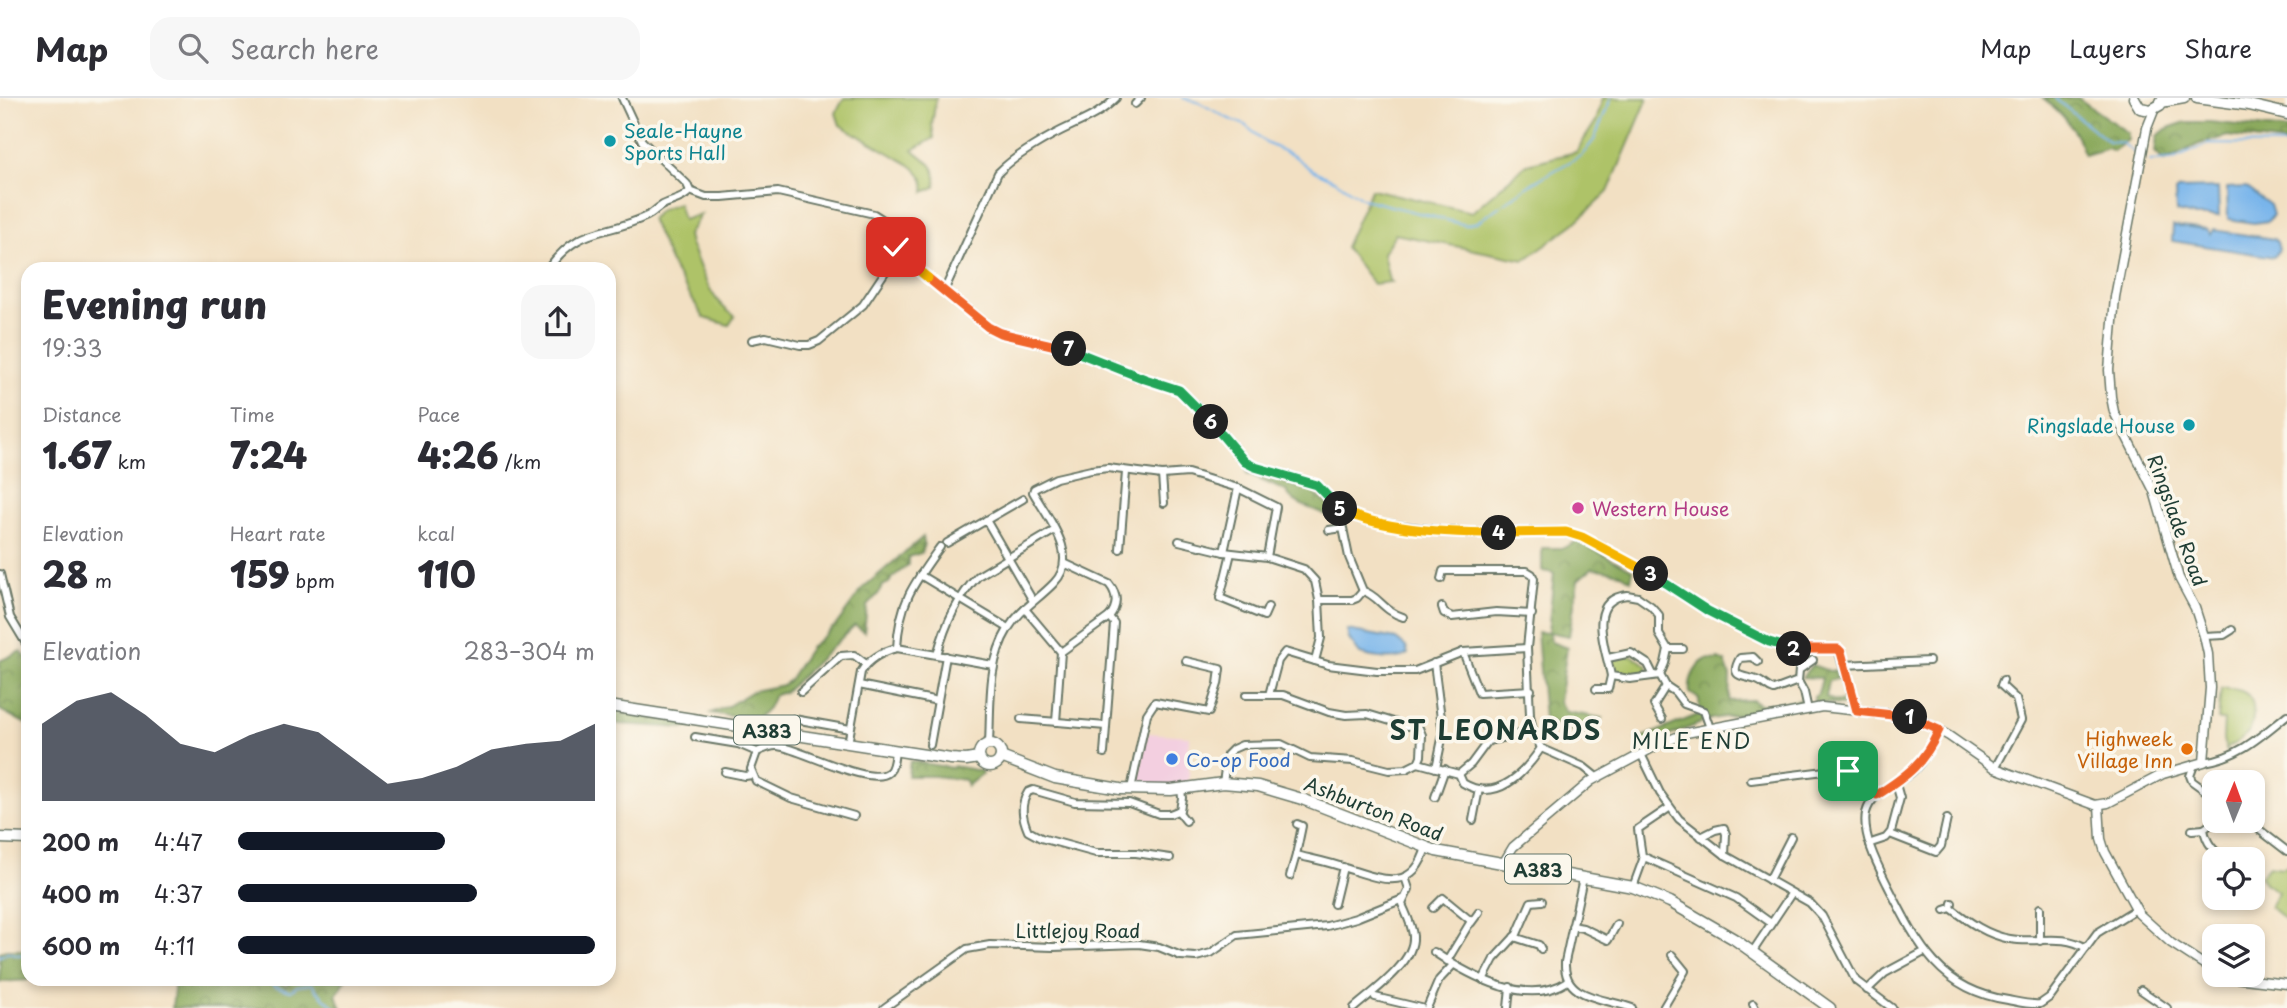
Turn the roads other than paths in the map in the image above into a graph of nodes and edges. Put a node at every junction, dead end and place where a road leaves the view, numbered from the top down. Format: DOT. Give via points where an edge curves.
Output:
graph roads {
  1 [pos="622,98"];
  2 [pos="1116,98"];
  3 [pos="1141,98"];
  4 [pos="2184,98"];
  5 [pos="2197,98"];
  6 [pos="2135,101"];
  7 [pos="2160,103"];
  8 [pos="1135,104"];
  9 [pos="2287,114"];
  10 [pos="2147,128"];
  11 [pos="690,191"];
  12 [pos="896,241"];
  13 [pos="904,258"];
  14 [pos="893,260"];
  15 [pos="554,262"];
  16 [pos="944,291"];
  17 [pos="752,340"];
  18 [pos="1126,472"];
  19 [pos="1162,475"];
  20 [pos="1238,488"];
  21 [pos="1023,499"];
  22 [pos="1164,503"];
  23 [pos="986,520"];
  24 [pos="1055,530"];
  25 [pos="1328,530"];
  26 [pos="1180,541"];
  27 [pos="947,543"];
  28 [pos="940,547"];
  29 [pos="1120,549"];
  30 [pos="1227,552"];
  31 [pos="1267,557"];
  32 [pos="1007,558"];
  33 [pos="1064,563"];
  34 [pos="0,574"];
  35 [pos="920,575"];
  36 [pos="1441,579"];
  37 [pos="1363,591"];
  38 [pos="960,598"];
  39 [pos="1319,600"];
  40 [pos="1033,601"];
  41 [pos="1268,607"];
  42 [pos="1442,607"];
  43 [pos="1025,609"];
  44 [pos="1532,614"];
  45 [pos="1109,617"];
  46 [pos="1403,617"];
  47 [pos="1008,628"];
  48 [pos="2232,630"];
  49 [pos="21,635"];
  50 [pos="2204,636"];
  51 [pos="897,648"];
  52 [pos="1527,648"];
  53 [pos="1668,649"];
  54 [pos="1683,649"];
  55 [pos="1061,652"];
  56 [pos="1464,652"];
  57 [pos="937,655"];
  58 [pos="946,656"];
  59 [pos="1608,658"];
  60 [pos="1813,660"];
  61 [pos="1186,661"];
  62 [pos="1315,661"];
  63 [pos="1928,661"];
  64 [pos="1758,662"];
  65 [pos="1434,663"];
  66 [pos="866,664"];
  67 [pos="1844,665"];
  68 [pos="993,666"];
  69 [pos="1656,674"];
  70 [pos="1611,676"];
  71 [pos="2003,680"];
  72 [pos="1798,681"];
  73 [pos="859,685"];
  74 [pos="1665,686"];
  75 [pos="1596,689"];
  76 [pos="1608,689"];
  77 [pos="1531,690"];
  78 [pos="801,692"];
  79 [pos="1246,695"];
  80 [pos="1269,695"];
  81 [pos="1613,696"];
  82 [pos="939,701"];
  83 [pos="616,707"];
  84 [pos="1808,710"];
  85 [pos="1857,711"];
  86 [pos="2287,715"];
  87 [pos="794,719"];
  88 [pos="1021,719"];
  89 [pos="1662,719"];
  90 [pos="2021,720"];
  91 [pos="1056,722"];
  92 [pos="2029,724"];
  93 [pos="1106,726"];
  94 [pos="1710,728"];
  95 [pos="850,729"];
  96 [pos="1939,730"];
  97 [pos="1533,731"];
  98 [pos="695,737"];
  99 [pos="848,744"];
  100 [pos="989,744"];
  101 [pos="930,745"];
  102 [pos="1541,748"];
  103 [pos="895,751"];
  104 [pos="757,752"];
  105 [pos="1104,753"];
  106 [pos="1641,754"];
  107 [pos="1002,757"];
  108 [pos="979,758"];
  109 [pos="2204,762"];
  110 [pos="1419,763"];
  111 [pos="2194,765"];
  112 [pos="1436,768"];
  113 [pos="1995,768"];
  114 [pos="1446,769"];
  115 [pos="2178,769"];
  116 [pos="725,772"];
  117 [pos="1460,774"];
  118 [pos="752,775"];
  119 [pos="1594,775"];
  120 [pos="2190,776"];
  121 [pos="1749,780"];
  122 [pos="1223,783"];
  123 [pos="1896,784"];
  124 [pos="2202,788"];
  125 [pos="1131,789"];
  126 [pos="1181,789"];
  127 [pos="1479,789"];
  128 [pos="1877,795"];
  129 [pos="1435,797"];
  130 [pos="2099,805"];
  131 [pos="1669,808"];
  132 [pos="1178,811"];
  133 [pos="854,817"];
  134 [pos="1947,819"];
  135 [pos="1473,820"];
  136 [pos="1186,821"];
  137 [pos="1297,824"];
  138 [pos="2202,829"];
  139 [pos="2192,830"];
  140 [pos="2264,833"];
  141 [pos="1890,834"];
  142 [pos="1792,835"];
  143 [pos="1701,837"];
  144 [pos="0,838"];
  145 [pos="21,839"];
  146 [pos="1871,843"];
  147 [pos="1426,847"];
  148 [pos="2287,851"];
  149 [pos="1936,852"];
  150 [pos="1296,855"];
  151 [pos="1725,855"];
  152 [pos="1644,857"];
  153 [pos="1170,859"];
  154 [pos="1943,859"];
  155 [pos="1504,862"];
  156 [pos="1343,867"];
  157 [pos="1290,876"];
  158 [pos="1405,877"];
  159 [pos="1583,878"];
  160 [pos="1769,880"];
  161 [pos="1633,887"];
  162 [pos="1791,894"];
  163 [pos="1404,899"];
  164 [pos="1542,901"];
  165 [pos="1334,904"];
  166 [pos="2040,906"];
  167 [pos="1949,907"];
  168 [pos="1433,908"];
  169 [pos="2136,909"];
  170 [pos="1479,912"];
  171 [pos="1471,923"];
  172 [pos="1771,923"];
  173 [pos="1617,924"];
  174 [pos="1572,926"];
  175 [pos="1514,937"];
  176 [pos="2040,941"];
  177 [pos="1541,948"];
  178 [pos="2086,948"];
  179 [pos="1753,951"];
  180 [pos="1434,952"];
  181 [pos="1924,952"];
  182 [pos="1672,955"];
  183 [pos="1450,963"];
  184 [pos="2202,963"];
  185 [pos="1483,980"];
  186 [pos="1568,981"];
  187 [pos="2265,981"];
  188 [pos="2287,984"];
  189 [pos="1510,987"];
  190 [pos="1867,990"];
  191 [pos="2140,990"];
  192 [pos="1375,997"];
  193 [pos="1996,998"];
  194 [pos="1599,999"];
  195 [pos="884,1008"];
  196 [pos="1354,1008"];
  197 [pos="1421,1008"];
  198 [pos="1427,1008"];
  199 [pos="1508,1008"];
  200 [pos="1597,1008"];
  201 [pos="1632,1008"];
  202 [pos="1663,1008"];
  203 [pos="1830,1008"];
  204 [pos="1892,1008"];
  205 [pos="1995,1008"];
  206 [pos="2167,1008"];
  1 -- 11 [label="street" via="642,141"];
  2 -- 16 [label="street" via="1104,111 1051,136 1004,166"];
  3 -- 8 [label="street"];
  4 -- 7 [label="main road"];
  5 -- 9 [label="main road"];
  6 -- 7 [label="main road"];
  6 -- 10 [label="street, Ringslade Road"];
  7 -- 10 [label="street, Ringslade Road"];
  10 -- 50 [label="street, Ringslade Road" via="2115,297 2109,370 2113,412 2154,491 2179,578"];
  11 -- 12 [label="street" via="706,197 778,192 870,213 888,223"];
  11 -- 15 [label="street" via="649,216 576,240"];
  12 -- 13 [label="street"];
  12 -- 14 [label="street"];
  13 -- 14 [label="street"];
  13 -- 16 [label="street"];
  14 -- 17 [label="street" via="863,305 819,341 800,345 766,337"];
  16 -- 67 [label="street" via="1000,333 1072,350 1179,390 1245,462 1317,485 1352,515 1444,531 1557,531 1579,536 1769,642 1791,649 1834,647 1841,652"];
  18 -- 19 [label="street"];
  18 -- 24 [label="street" via="1091,470 1034,489"];
  18 -- 29 [label="street"];
  19 -- 20 [label="street" via="1188,473"];
  19 -- 22 [label="street"];
  20 -- 30 [label="street"];
  20 -- 31 [label="street" via="1277,509"];
  21 -- 23 [label="street"];
  23 -- 27 [label="street"];
  23 -- 32 [label="street"];
  24 -- 32 [label="street"];
  24 -- 33 [label="street" via="1062,542"];
  25 -- 37 [label="street" via="1343,528"];
  26 -- 30 [label="street"];
  28 -- 35 [label="street"];
  30 -- 31 [label="street"];
  30 -- 41 [label="street" via="1220,598 1264,616"];
  31 -- 39 [label="street" via="1304,569 1315,581"];
  32 -- 38 [label="street" via="978,576"];
  32 -- 40 [label="street"];
  33 -- 40 [label="street" via="1056,581"];
  33 -- 45 [label="street" via="1113,590 1115,609"];
  34 -- 49 [label="street" via="10,617"];
  35 -- 38 [label="street"];
  35 -- 51 [label="street" via="901,613"];
  36 -- 44 [label="street" via="1443,567 1527,571 1534,579"];
  37 -- 39 [label="street" via="1352,600"];
  37 -- 46 [label="street" via="1390,613"];
  38 -- 47 [label="street"];
  38 -- 57 [label="street"];
  39 -- 62 [label="street" via="1321,638"];
  40 -- 43 [label="street"];
  42 -- 44 [label="street" via="1452,617"];
  43 -- 47 [label="street"];
  43 -- 55 [label="street"];
  44 -- 52 [label="street"];
  45 -- 55 [label="street"];
  45 -- 93 [label="street" via="1114,623"];
  47 -- 68 [label="street"];
  48 -- 50 [label="street"];
  50 -- 109 [label="street, Ringslade Road" via="2210,688"];
  51 -- 57 [label="street"];
  51 -- 66 [label="street"];
  52 -- 56 [label="street"];
  52 -- 77 [label="street"];
  53 -- 54 [label="street"];
  53 -- 59 [label="street" via="1660,634 1659,615 1651,606 1638,597 1617,597 1604,607 1601,635"];
  53 -- 69 [label="street"];
  55 -- 91 [label="street"];
  56 -- 65 [label="street"];
  56 -- 77 [label="street" via="1479,693"];
  57 -- 58 [label="street"];
  58 -- 68 [label="street"];
  58 -- 82 [label="street"];
  59 -- 69 [label="street" via="1631,653"];
  59 -- 70 [label="street"];
  60 -- 72 [label="street" via="1799,670"];
  61 -- 125 [label="street" via="1220,669 1209,712 1155,702"];
  62 -- 65 [label="street" via="1377,671 1420,670"];
  62 -- 80 [label="street" via="1282,653"];
  63 -- 67 [label="street"];
  64 -- 72 [label="street" via="1753,657 1740,658 1737,673 1774,690"];
  65 -- 112 [label="street" via="1443,734"];
  66 -- 73 [label="street"];
  66 -- 78 [label="street" via="854,655 841,656"];
  67 -- 85 [label="street"];
  68 -- 100 [label="street"];
  69 -- 70 [label="street" via="1630,679"];
  69 -- 74 [label="street"];
  70 -- 76 [label="street"];
  71 -- 90 [label="street" via="2001,685 2017,699"];
  72 -- 84 [label="street"];
  73 -- 82 [label="street"];
  73 -- 95 [label="street"];
  74 -- 89 [label="street" via="1654,705"];
  74 -- 94 [label="street" via="1684,704 1704,711"];
  75 -- 76 [label="street"];
  76 -- 81 [label="street"];
  77 -- 97 [label="street"];
  79 -- 80 [label="street"];
  80 -- 110 [label="street" via="1283,695 1329,712 1367,714 1415,725 1422,735"];
  82 -- 101 [label="street"];
  83 -- 99 [label="main road, Ashburton Road / A383"];
  84 -- 85 [label="street"];
  84 -- 94 [label="street"];
  85 -- 96 [label="street" via="1910,718"];
  86 -- 109 [label="street" via="2247,747"];
  87 -- 95 [label="street"];
  88 -- 91 [label="street"];
  90 -- 92 [label="street"];
  90 -- 113 [label="street"];
  91 -- 93 [label="street"];
  93 -- 105 [label="street"];
  94 -- 106 [label="street" via="1677,736"];
  95 -- 99 [label="street"];
  96 -- 113 [label="street"];
  96 -- 123 [label="street" via="1922,761"];
  97 -- 102 [label="street"];
  97 -- 117 [label="street" via="1488,741"];
  98 -- 104 [label="street"];
  99 -- 103 [label="main road, Ashburton Road / A383"];
  100 -- 107 [label="main road, Ashburton Road / A383" via="999,748"];
  100 -- 108 [label="main road"];
  102 -- 119 [label="street"];
  102 -- 127 [label="street" via="1504,786 1493,791"];
  103 -- 104 [label="street" via="886,775 858,773 777,745"];
  103 -- 108 [label="main road, Ashburton Road / A383"];
  104 -- 118 [label="street"];
  106 -- 131 [label="street"];
  106 -- 155 [label="street" via="1591,781 1513,847"];
  107 -- 108 [label="main road, Ashburton Road / A383" via="990,767"];
  107 -- 125 [label="main road, Ashburton Road / A383" via="1055,778"];
  109 -- 111 [label="street"];
  110 -- 112 [label="street"];
  110 -- 122 [label="street" via="1389,770 1310,758 1281,744 1242,745 1227,755"];
  111 -- 115 [label="street"];
  111 -- 120 [label="street"];
  112 -- 114 [label="street"];
  113 -- 130 [label="street"];
  114 -- 117 [label="street"];
  114 -- 129 [label="street"];
  115 -- 120 [label="street"];
  115 -- 130 [label="street"];
  116 -- 118 [label="street"];
  117 -- 127 [label="street" via="1463,783"];
  118 -- 133 [label="street" via="791,798"];
  120 -- 124 [label="street"];
  121 -- 128 [label="street" via="1842,769"];
  122 -- 126 [label="main road, Ashburton Road / A383"];
  122 -- 147 [label="main road, Ashburton Road / A383" via="1274,790"];
  123 -- 128 [label="street"];
  123 -- 141 [label="street" via="1900,798"];
  125 -- 126 [label="main road, Ashburton Road / A383"];
  126 -- 132 [label="street"];
  127 -- 135 [label="street"];
  128 -- 146 [label="street" via="1865,821"];
  130 -- 169 [label="street" via="2105,852"];
  131 -- 143 [label="street"];
  131 -- 152 [label="street" via="1638,829"];
  132 -- 136 [label="street"];
  132 -- 153 [label="street" via="1159,814 1129,803 1064,800 1033,790 1023,807 1028,831 1041,838 1096,853"];
  134 -- 149 [label="street"];
  137 -- 150 [label="street" via="1302,826"];
  138 -- 139 [label="street"];
  140 -- 148 [label="street"];
  141 -- 146 [label="street"];
  141 -- 149 [label="street"];
  142 -- 160 [label="street"];
  143 -- 151 [label="street"];
  143 -- 151 [label="street" via="1724,828"];
  144 -- 145 [label="main road"];
  146 -- 181 [label="street" via="1879,868"];
  147 -- 155 [label="main road, Ashburton Road / A383"];
  147 -- 158 [label="street" via="1416,869"];
  149 -- 154 [label="street"];
  150 -- 156 [label="street"];
  150 -- 157 [label="street"];
  151 -- 160 [label="street"];
  152 -- 161 [label="street"];
  152 -- 172 [label="street" via="1736,898"];
  155 -- 159 [label="main road, Ashburton Road / A383"];
  156 -- 158 [label="street" via="1388,881"];
  156 -- 165 [label="street"];
  158 -- 163 [label="street" via="1409,889"];
  159 -- 161 [label="main road, Ashburton Road / A383"];
  159 -- 174 [label="street"];
  160 -- 162 [label="street"];
  161 -- 179 [label="main road, Ashburton Road / A383" via="1670,902"];
  162 -- 172 [label="street"];
  162 -- 190 [label="street" via="1817,910 1850,972"];
  163 -- 195 [label="street, Littlejoy Road" via="1327,926 1237,935 1196,957 1139,944 967,949"];
  163 -- 196 [label="street" via="1413,933 1410,951 1394,973"];
  164 -- 175 [label="street" via="1531,902"];
  166 -- 176 [label="street"];
  167 -- 176 [label="street" via="1997,936"];
  168 -- 171 [label="street" via="1443,898"];
  169 -- 178 [label="street" via="2102,929"];
  169 -- 184 [label="street" via="2157,932"];
  170 -- 171 [label="street"];
  171 -- 183 [label="street"];
  172 -- 179 [label="street"];
  173 -- 174 [label="street" via="1608,940"];
  174 -- 186 [label="street" via="1565,962"];
  175 -- 177 [label="street"];
  175 -- 185 [label="street"];
  176 -- 178 [label="street" via="2071,940"];
  178 -- 193 [label="street" via="2045,1001 2034,1004"];
  179 -- 203 [label="main road, Ashburton Road / A383"];
  180 -- 183 [label="street"];
  181 -- 190 [label="street" via="1885,973"];
  181 -- 193 [label="street" via="1959,984"];
  182 -- 202 [label="street" via="1685,971"];
  183 -- 185 [label="street"];
  183 -- 198 [label="street"];
  185 -- 189 [label="street"];
  186 -- 189 [label="street" via="1548,991"];
  186 -- 194 [label="street" via="1581,993"];
  187 -- 188 [label="street"];
  189 -- 199 [label="street"];
  190 -- 204 [label="street"];
  191 -- 206 [label="street"];
  192 -- 197 [label="street"];
  193 -- 205 [label="street"];
  194 -- 200 [label="street"];
  194 -- 201 [label="street"];
}
